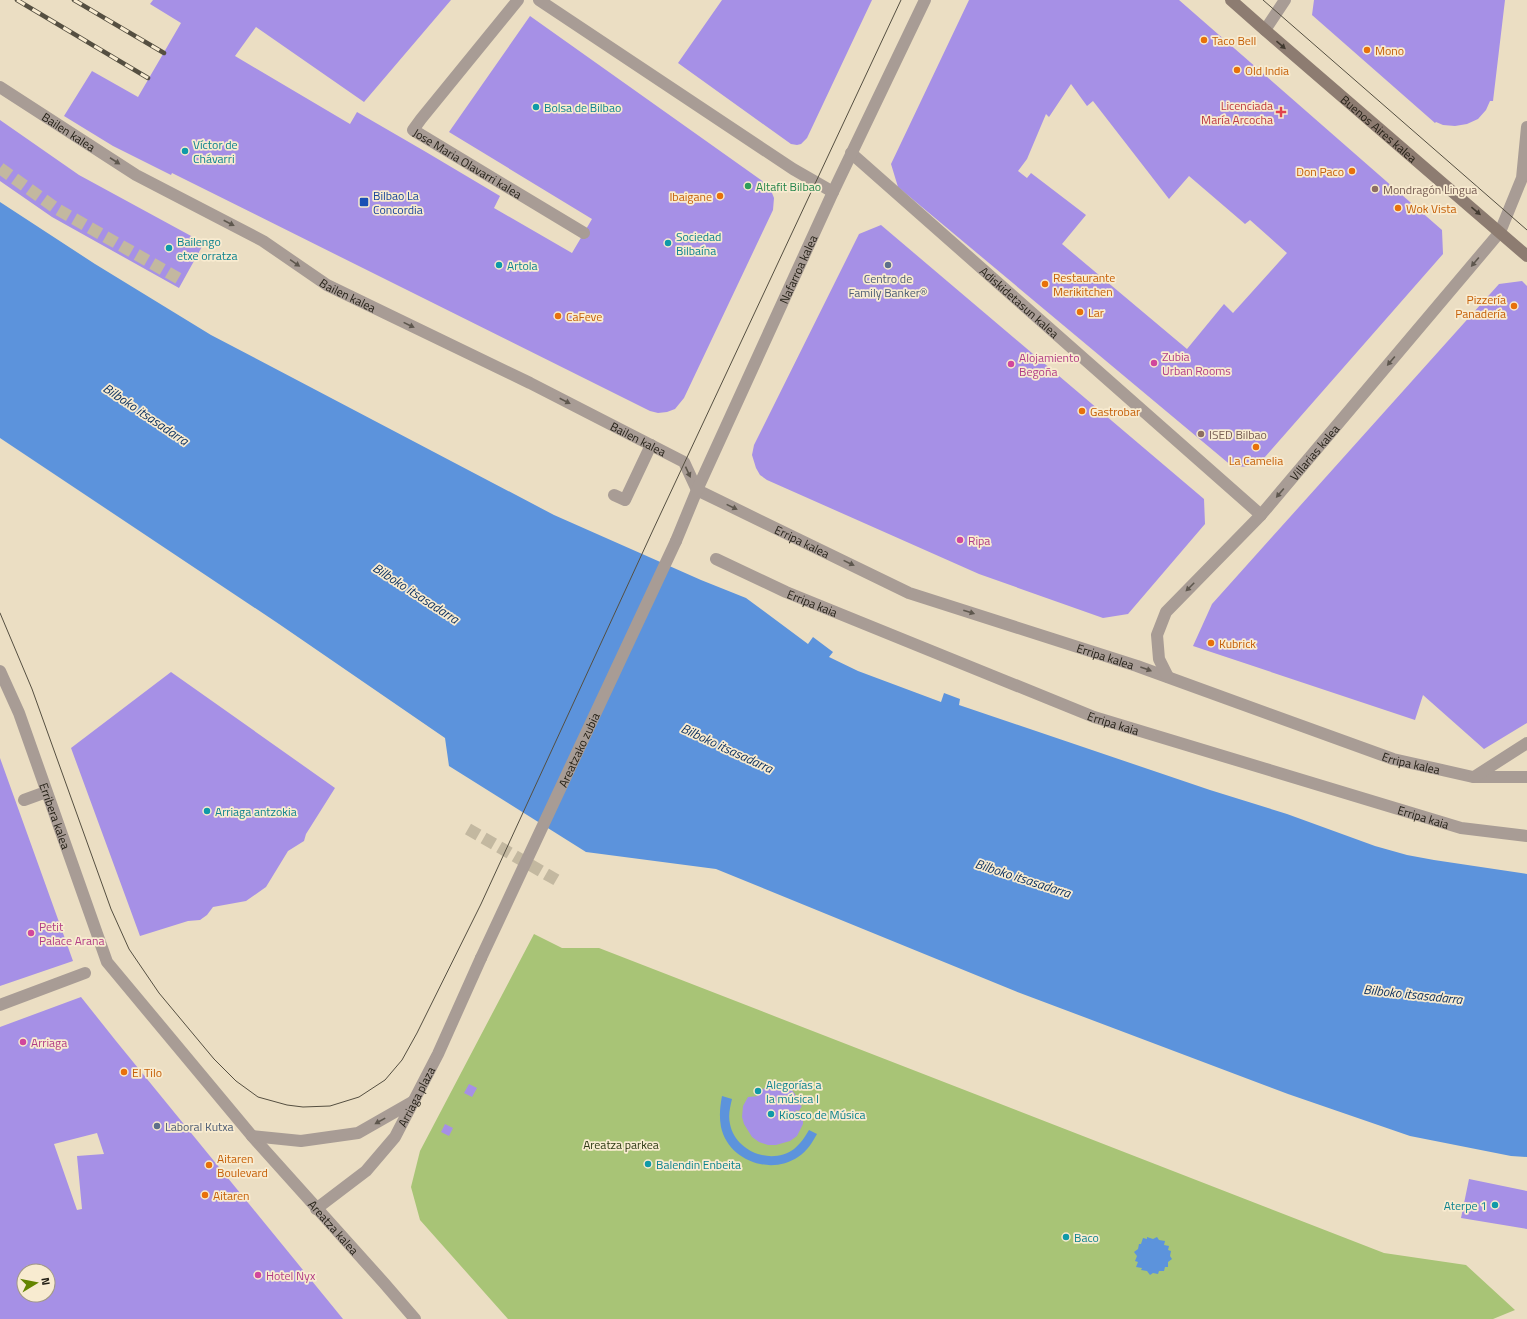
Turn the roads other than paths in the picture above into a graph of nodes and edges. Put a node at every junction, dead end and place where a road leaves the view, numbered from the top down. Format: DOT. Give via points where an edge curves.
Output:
graph roads {
  1 [pos="518,0"];
  2 [pos="539,0"];
  3 [pos="926,0"];
  4 [pos="1231,0"];
  5 [pos="1285,0"];
  6 [pos="1265,30"];
  7 [pos="0,87"];
  8 [pos="1527,127"];
  9 [pos="851,153"];
  10 [pos="833,192"];
  11 [pos="1500,232"];
  12 [pos="584,233"];
  13 [pos="1527,256"];
  14 [pos="651,445"];
  15 [pos="697,490"];
  16 [pos="614,495"];
  17 [pos="1261,515"];
  18 [pos="676,540"];
  19 [pos="716,559"];
  20 [pos="0,671"];
  21 [pos="1168,677"];
  22 [pos="1527,743"];
  23 [pos="1473,777"];
  24 [pos="1527,777"];
  25 [pos="46,792"];
  26 [pos="24,800"];
  27 [pos="1527,836"];
  28 [pos="481,958"];
  29 [pos="107,962"];
  30 [pos="84,973"];
  31 [pos="0,1005"];
  32 [pos="414,1101"];
  33 [pos="252,1136"];
  34 [pos="316,1208"];
  35 [pos="415,1319"];
  1 -- 12 [label="street, Jose Maria Olavarri kalea" via="413,130"];
  2 -- 10 [label="street" via="793,169"];
  3 -- 9 [label="street, Nafarroa kalea"];
  4 -- 6 [label="street, Buenos Aires kalea"];
  5 -- 6 [label="street"];
  6 -- 11 [label="street, Buenos Aires kalea, one-way"];
  7 -- 14 [label="street, Bailen kalea, one-way" via="136,175 263,241 327,285"];
  8 -- 11 [label="street, Villarias kalea" via="1522,178"];
  9 -- 10 [label="street, Nafarroa kalea"];
  9 -- 17 [label="street, Adiskidetasun kalea"];
  10 -- 15 [label="street, Nafarroa kalea"];
  11 -- 13 [label="street, Buenos Aires kalea"];
  11 -- 17 [label="street, Villarias kalea, one-way"];
  14 -- 15 [label="street, Bailen kalea, one-way" via="684,462"];
  14 -- 16 [label="street" via="625,500"];
  15 -- 18 [label="street, Nafarroa kalea"];
  15 -- 21 [label="street, Erripa kalea, one-way" via="910,593"];
  17 -- 21 [label="street, Villarias kalea, one-way" via="1166,612 1157,635 1159,659"];
  18 -- 28 [label="street, Areatzako zubia, bridge"];
  19 -- 27 [label="street, Erripa kaia" via="786,592 1094,717 1461,828"];
  20 -- 25 [label="street, Erribera kalea" via="19,713"];
  21 -- 23 [label="street, Erripa kalea" via="1393,759"];
  22 -- 23 [label="street"];
  23 -- 24 [label="street, Erripa kalea"];
  25 -- 26 [label="street"];
  25 -- 29 [label="street, Erribera kalea"];
  28 -- 32 [label="street, Arriaga plaza"];
  29 -- 33 [label="street, Areatza kalea"];
  30 -- 31 [label="street"];
  32 -- 33 [label="street, one-way" via="358,1133 301,1141"];
  32 -- 34 [label="street, Arriaga plaza" via="395,1137 366,1171"];
  33 -- 34 [label="street, Areatza kalea"];
  34 -- 35 [label="street, Areatza kalea"];
}
